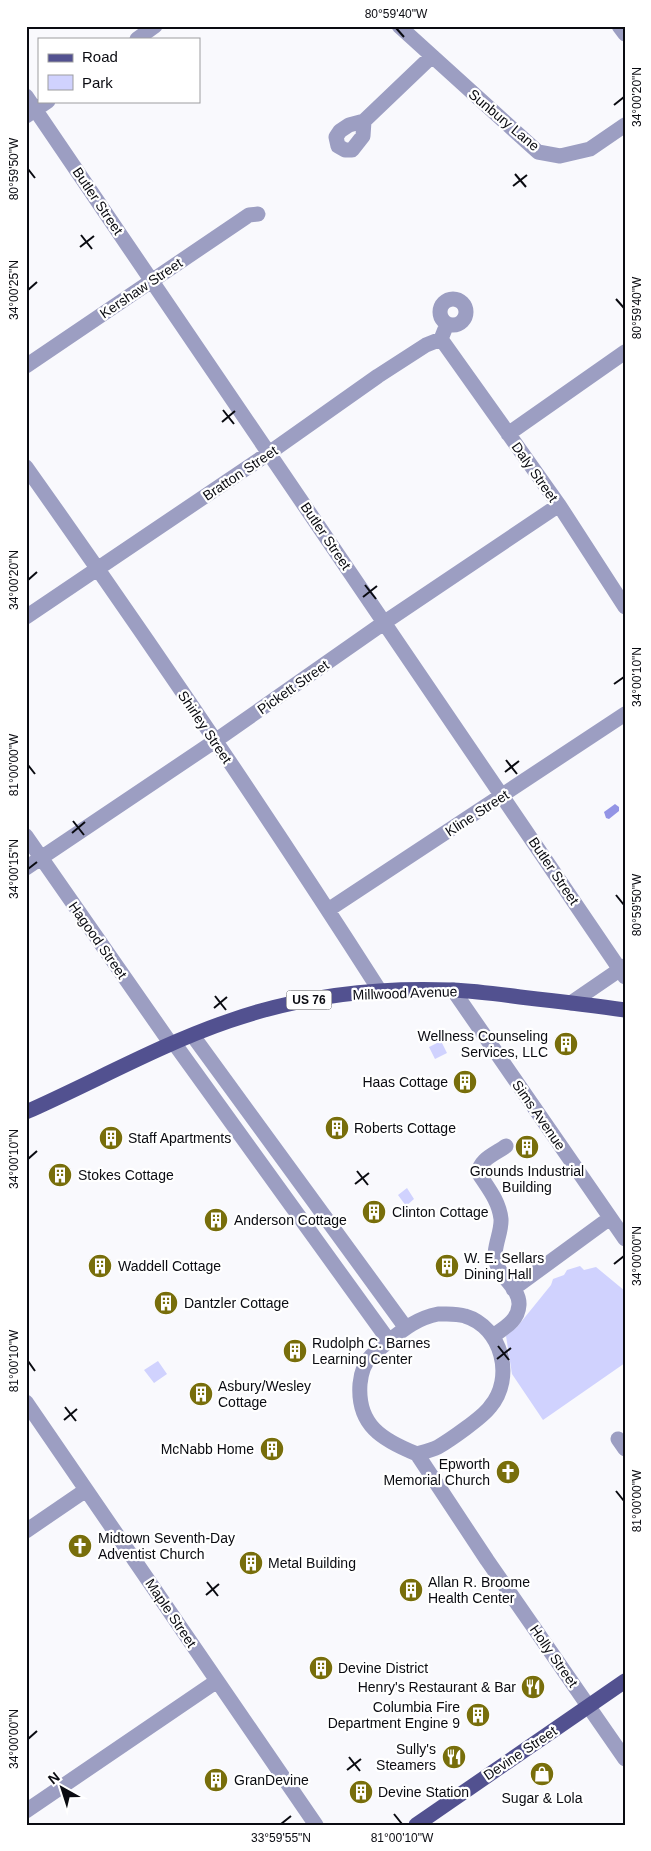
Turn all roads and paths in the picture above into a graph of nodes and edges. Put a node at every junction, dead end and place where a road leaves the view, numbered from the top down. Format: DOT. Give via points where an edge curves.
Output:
graph roads {
  1 [pos="154,26"];
  2 [pos="399,26"];
  3 [pos="619,26"];
  4 [pos="625,34"];
  5 [pos="138,38"];
  6 [pos="431,57"];
  7 [pos="26,96"];
  8 [pos="37,109"];
  9 [pos="364,120"];
  10 [pos="625,125"];
  11 [pos="258,214"];
  12 [pos="152,280"];
  13 [pos="447,324"];
  14 [pos="441,339"];
  15 [pos="625,352"];
  16 [pos="26,366"];
  17 [pos="508,434"];
  18 [pos="269,452"];
  19 [pos="26,467"];
  20 [pos="559,505"];
  21 [pos="98,569"];
  22 [pos="625,607"];
  23 [pos="26,617"];
  24 [pos="386,622"];
  25 [pos="625,714"];
  26 [pos="215,741"];
  27 [pos="503,795"];
  28 [pos="26,836"];
  29 [pos="41,858"];
  30 [pos="26,868"];
  31 [pos="328,910"];
  32 [pos="623,971"];
  33 [pos="453,990"];
  34 [pos="380,991"];
  35 [pos="571,1003"];
  36 [pos="625,1010"];
  37 [pos="193,1036"];
  38 [pos="173,1044"];
  39 [pos="26,1112"];
  40 [pos="506,1146"];
  41 [pos="610,1218"];
  42 [pos="625,1239"];
  43 [pos="513,1289"];
  44 [pos="406,1328"];
  45 [pos="493,1336"];
  46 [pos="389,1341"];
  47 [pos="26,1402"];
  48 [pos="417,1454"];
  49 [pos="86,1490"];
  50 [pos="26,1531"];
  51 [pos="217,1681"];
  52 [pos="625,1681"];
  53 [pos="589,1706"];
  54 [pos="625,1759"];
  55 [pos="26,1811"];
  56 [pos="316,1825"];
  57 [pos="416,1825"];
  1 -- 5 [label="street"];
  2 -- 6 [label="street, Sunbury Lane"];
  3 -- 4 [label="street"];
  6 -- 9 [label="street"];
  6 -- 10 [label="street, Sunbury Lane" via="538,152 560,156 590,149"];
  7 -- 8 [label="street, Butler Street"];
  8 -- 12 [label="street, Butler Street"];
  11 -- 12 [label="street, Kershaw Street" via="249,215"];
  12 -- 16 [label="street, Kershaw Street"];
  12 -- 18 [label="street, Butler Street"];
  13 -- 14 [label="street"];
  14 -- 17 [label="street, Daly Street"];
  14 -- 18 [label="street, Bratton Street" via="378,376"];
  15 -- 17 [label="street"];
  17 -- 20 [label="street, Daly Street"];
  18 -- 21 [label="street, Bratton Street"];
  18 -- 24 [label="street, Butler Street"];
  19 -- 21 [label="street, Shirley Street"];
  20 -- 22 [label="street, Daly Street"];
  20 -- 24 [label="street, Pickett Street"];
  21 -- 23 [label="street, Bratton Street"];
  21 -- 26 [label="street, Shirley Street"];
  24 -- 26 [label="street, Pickett Street"];
  24 -- 27 [label="street, Butler Street"];
  25 -- 27 [label="street, Kline Street"];
  26 -- 29 [label="street, Pickett Street"];
  26 -- 31 [label="street, Shirley Street"];
  27 -- 31 [label="street, Kline Street"];
  27 -- 32 [label="street, Butler Street"];
  28 -- 29 [label="street, Hagood Street"];
  29 -- 30 [label="street, Pickett Street"];
  29 -- 38 [label="street, Hagood Street"];
  31 -- 34 [label="street, Shirley Street"];
  32 -- 35 [label="street"];
  33 -- 34 [label="main road, Millwood Avenue / US 76"];
  33 -- 35 [label="main road, Millwood Avenue / US 76"];
  33 -- 41 [label="street, Sims Avenue"];
  34 -- 37 [label="main road, Millwood Avenue / US 76" via="306,1000 230,1021"];
  35 -- 36 [label="main road, Millwood Avenue / US 76"];
  37 -- 38 [label="main road, Millwood Avenue / US 76"];
  37 -- 44 [label="street"];
  38 -- 39 [label="main road, Millwood Avenue / US 76"];
  38 -- 46 [label="street, Hagood Street"];
  40 -- 43 [label="street" via="480,1164 478,1169 496,1199 501,1220 495,1253 497,1266"];
  41 -- 42 [label="street, Sims Avenue"];
  41 -- 43 [label="street"];
  43 -- 45 [label="street" via="519,1304 516,1318"];
  44 -- 45 [label="street" via="424,1317 452,1314 466,1316"];
  44 -- 46 [label="street"];
  45 -- 48 [label="street" via="501,1354 503,1372 498,1394 490,1408 437,1447"];
  46 -- 48 [label="street" via="370,1357 361,1373 359,1397 364,1416 371,1426 386,1440"];
  47 -- 49 [label="street, Maple Street"];
  48 -- 53 [label="street, Holly Street"];
  49 -- 50 [label="street"];
  49 -- 51 [label="street, Maple Street"];
  51 -- 55 [label="street"];
  51 -- 56 [label="street, Maple Street"];
  52 -- 53 [label="main road, Devine Street"];
  53 -- 54 [label="street, Holly Street"];
  53 -- 57 [label="main road, Devine Street"];
}
